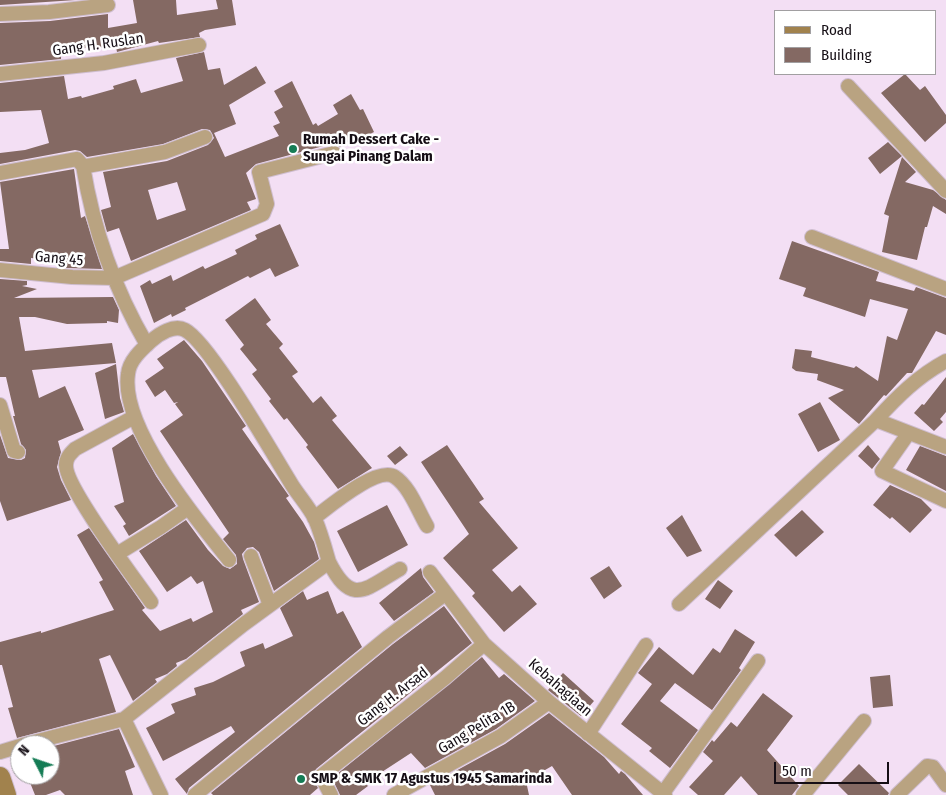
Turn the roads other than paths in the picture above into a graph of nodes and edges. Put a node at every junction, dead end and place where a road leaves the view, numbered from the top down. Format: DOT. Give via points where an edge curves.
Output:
graph roads {
  1 [pos="108,5"];
  2 [pos="0,14"];
  3 [pos="199,45"];
  4 [pos="0,74"];
  5 [pos="848,86"];
  6 [pos="205,138"];
  7 [pos="334,153"];
  8 [pos="83,166"];
  9 [pos="0,173"];
  10 [pos="946,191"];
  11 [pos="812,237"];
  12 [pos="0,270"];
  13 [pos="114,278"];
  14 [pos="946,289"];
  15 [pos="147,345"];
  16 [pos="946,361"];
  17 [pos="0,405"];
  18 [pos="134,417"];
  19 [pos="876,420"];
  20 [pos="908,434"];
  21 [pos="946,447"];
  22 [pos="18,452"];
  23 [pos="946,501"];
  24 [pos="188,508"];
  25 [pos="314,518"];
  26 [pos="427,526"];
  27 [pos="116,554"];
  28 [pos="251,556"];
  29 [pos="228,560"];
  30 [pos="329,562"];
  31 [pos="400,569"];
  32 [pos="430,572"];
  33 [pos="444,594"];
  34 [pos="151,602"];
  35 [pos="679,604"];
  36 [pos="270,605"];
  37 [pos="484,644"];
  38 [pos="646,645"];
  39 [pos="758,661"];
  40 [pos="549,702"];
  41 [pos="124,718"];
  42 [pos="864,721"];
  43 [pos="588,734"];
  44 [pos="59,735"];
  45 [pos="0,777"];
  46 [pos="946,785"];
  47 [pos="664,794"];
  48 [pos="6,795"];
  49 [pos="161,795"];
  50 [pos="195,795"];
  51 [pos="331,795"];
  52 [pos="394,795"];
  53 [pos="803,795"];
  54 [pos="897,795"];
  1 -- 2 [label="street"];
  3 -- 4 [label="street, Gang H. Ruslan" via="104,63"];
  5 -- 10 [label="street"];
  6 -- 8 [label="street" via="165,152"];
  7 -- 13 [label="street" via="259,172 267,204 263,214"];
  8 -- 9 [label="street" via="77,159"];
  8 -- 13 [label="street" via="89,205"];
  11 -- 14 [label="street"];
  12 -- 13 [label="street, Gang 45"];
  13 -- 15 [label="street"];
  15 -- 18 [label="street" via="133,360 128,372 127,388"];
  15 -- 25 [label="street" via="160,334 174,329 184,329 194,337 223,376"];
  16 -- 19 [label="street" via="905,389"];
  17 -- 22 [label="street" via="10,445"];
  18 -- 24 [label="street"];
  18 -- 27 [label="street" via="75,450 66,463 68,476 78,496"];
  19 -- 20 [label="street"];
  19 -- 35 [label="street"];
  20 -- 21 [label="street"];
  20 -- 23 [label="street" via="882,471"];
  24 -- 27 [label="street"];
  24 -- 29 [label="street"];
  25 -- 26 [label="street" via="355,489 387,474 395,477 406,489"];
  25 -- 30 [label="street"];
  27 -- 34 [label="street"];
  28 -- 36 [label="street"];
  30 -- 31 [label="street" via="337,578 351,590 360,591"];
  30 -- 36 [label="street"];
  32 -- 33 [label="street, Kebahagiaan"];
  33 -- 37 [label="street, Kebahagiaan"];
  33 -- 50 [label="street"];
  36 -- 41 [label="street"];
  37 -- 40 [label="street, Kebahagiaan"];
  37 -- 51 [label="street, Gang H. Arsad" via="322,776"];
  38 -- 43 [label="street"];
  39 -- 47 [label="street"];
  40 -- 43 [label="street, Kebahagiaan"];
  40 -- 52 [label="street, Gang Pelita 1B" via="501,736"];
  41 -- 44 [label="street"];
  41 -- 49 [label="street"];
  42 -- 53 [label="street"];
  43 -- 47 [label="street, Kebahagiaan"];
  45 -- 48 [label="street"];
  46 -- 54 [label="street" via="933,767 926,766"];
}
